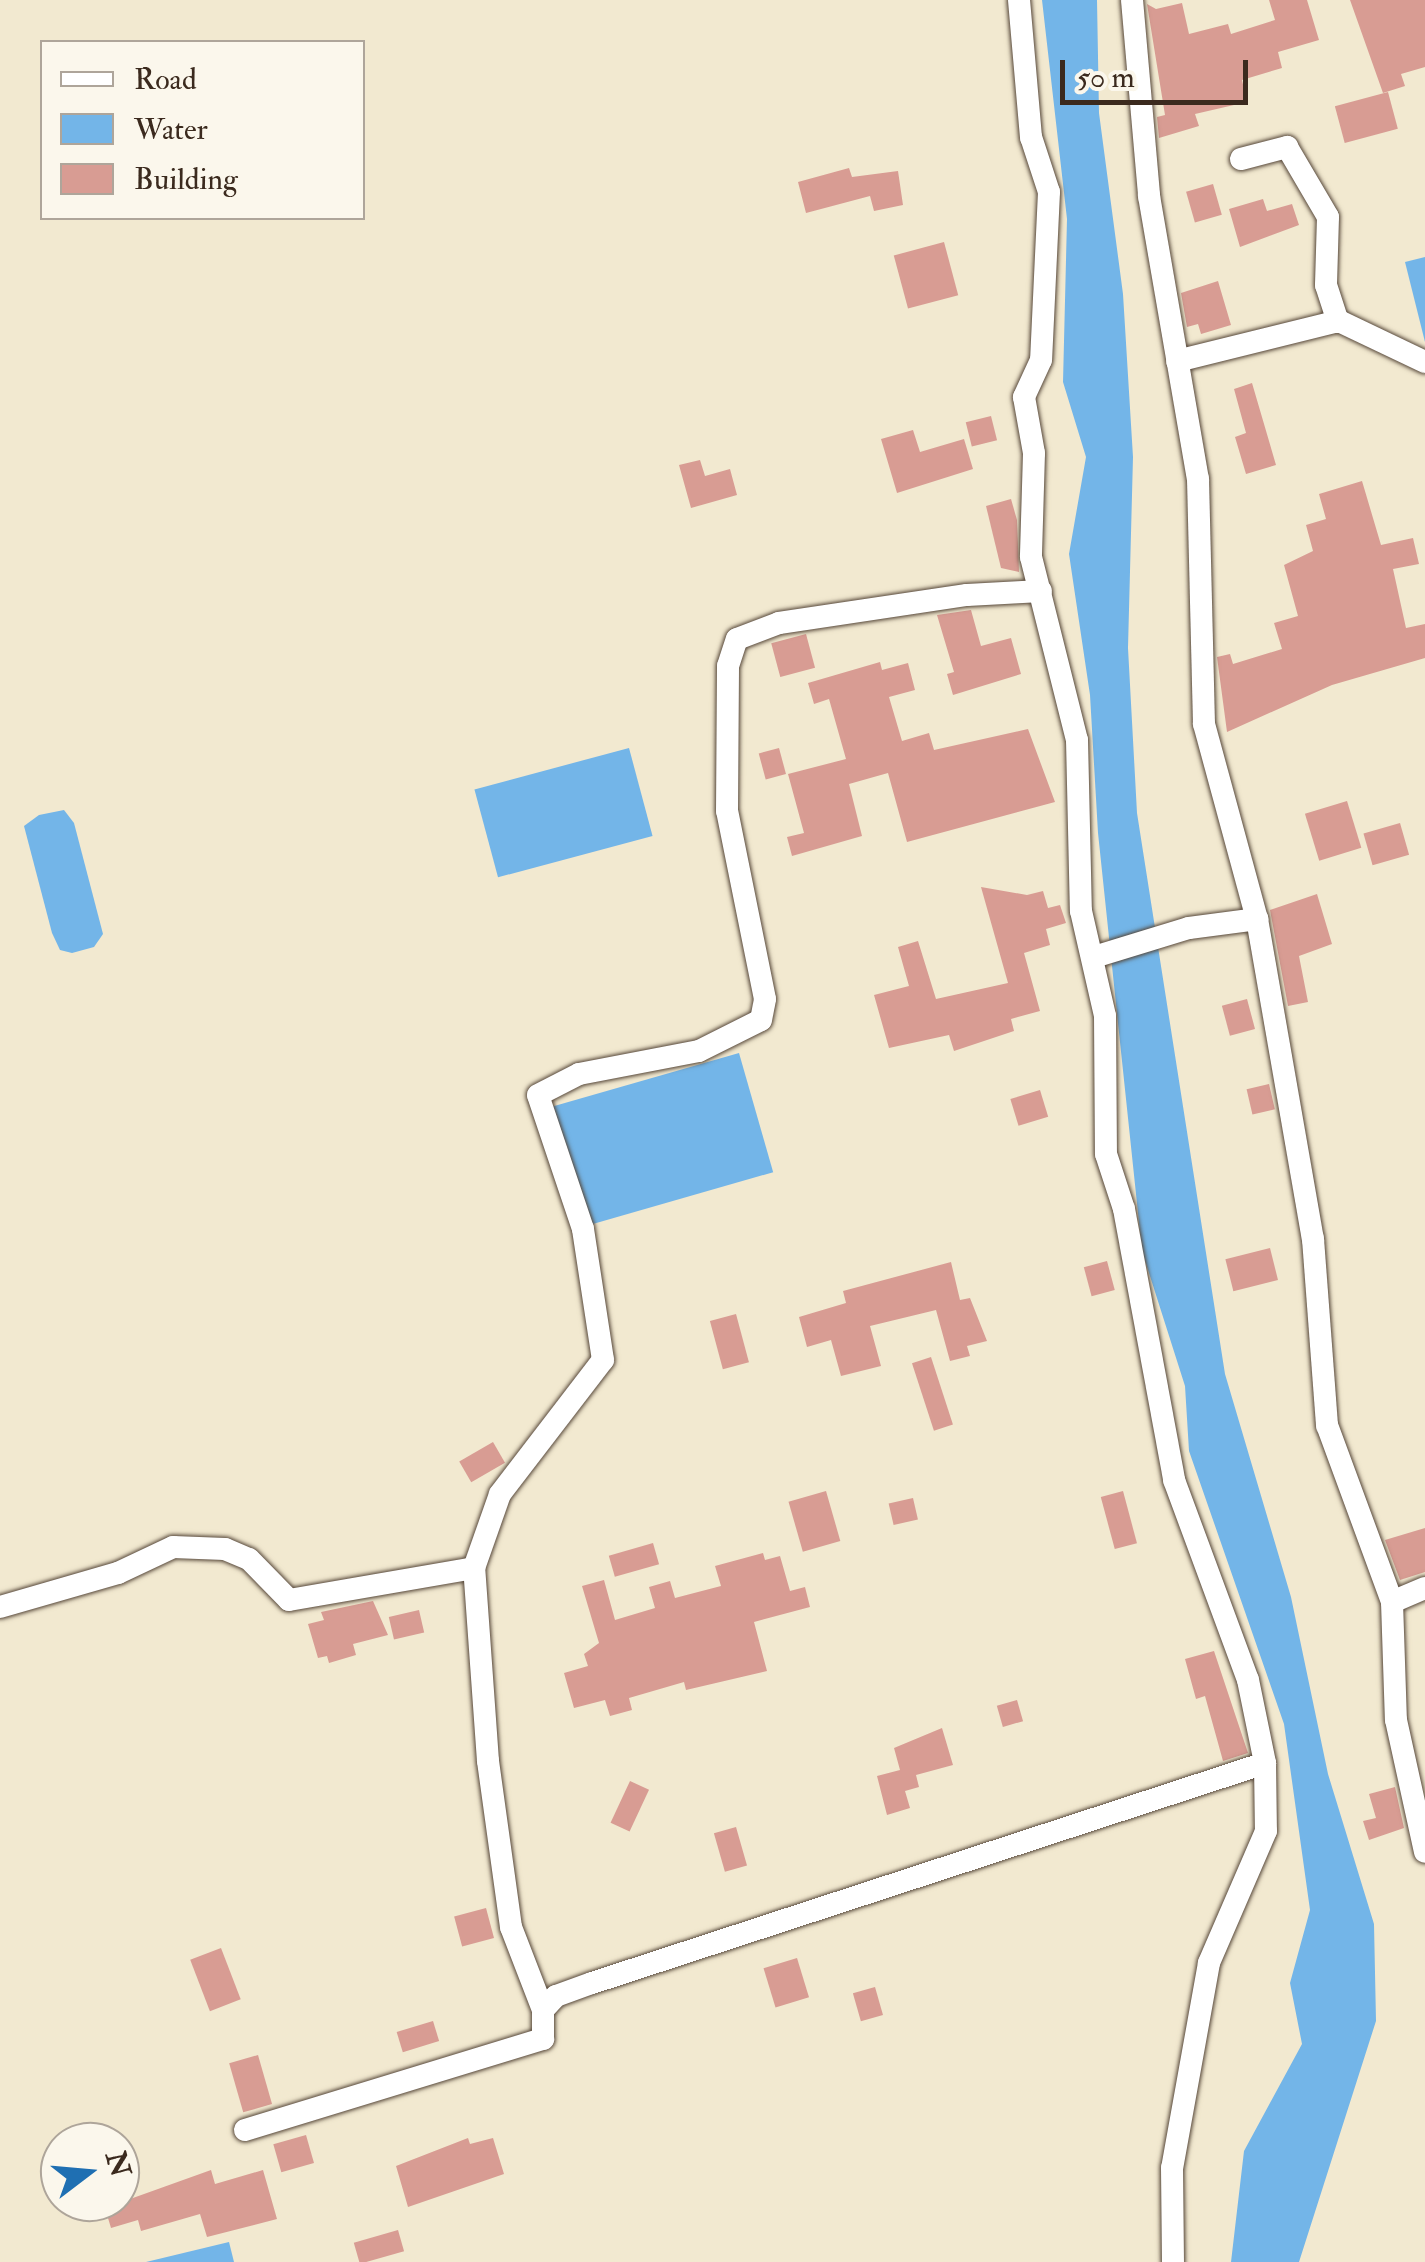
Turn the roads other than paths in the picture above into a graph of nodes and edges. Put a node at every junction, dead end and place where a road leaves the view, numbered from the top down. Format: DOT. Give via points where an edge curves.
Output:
graph roads {
  1 [pos="1020,0"];
  2 [pos="1132,0"];
  3 [pos="1240,158"];
  4 [pos="1339,322"];
  5 [pos="1177,361"];
  6 [pos="1425,362"];
  7 [pos="1041,591"];
  8 [pos="1257,919"];
  9 [pos="1098,956"];
  10 [pos="474,1568"];
  11 [pos="1425,1588"];
  12 [pos="1392,1602"];
  13 [pos="0,1606"];
  14 [pos="1266,1763"];
  15 [pos="1425,1852"];
  16 [pos="543,2010"];
  17 [pos="245,2130"];
  18 [pos="1174,2262"];
  1 -- 7 [label="street" via="1031,137 1049,192 1041,360 1024,398 1034,452 1032,557"];
  2 -- 5 [label="street" via="1149,196"];
  3 -- 4 [label="street" via="1287,148 1328,218 1326,285"];
  4 -- 5 [label="street"];
  4 -- 6 [label="street"];
  5 -- 8 [label="street" via="1198,479 1204,724"];
  7 -- 9 [label="street" via="1078,740 1081,911"];
  7 -- 10 [label="street" via="968,594 778,623 736,640 728,666 727,811 765,998 761,1020 699,1051 580,1074 538,1095 583,1229 604,1360 500,1494"];
  8 -- 9 [label="street"];
  8 -- 12 [label="street" via="1313,1239 1328,1425"];
  9 -- 14 [label="street" via="1106,1154 1124,1210 1174,1480 1248,1680"];
  10 -- 13 [label="street" via="290,1600 249,1560 225,1549 173,1547 118,1573"];
  10 -- 16 [label="street" via="488,1761 511,1927"];
  11 -- 12 [label="street"];
  12 -- 15 [label="street" via="1396,1720"];
  14 -- 16 [label="street" via="592,1983 556,1996"];
  14 -- 18 [label="street" via="1266,1830 1210,1963 1202,2000 1172,2168"];
  16 -- 17 [label="street" via="543,2039"];
}
